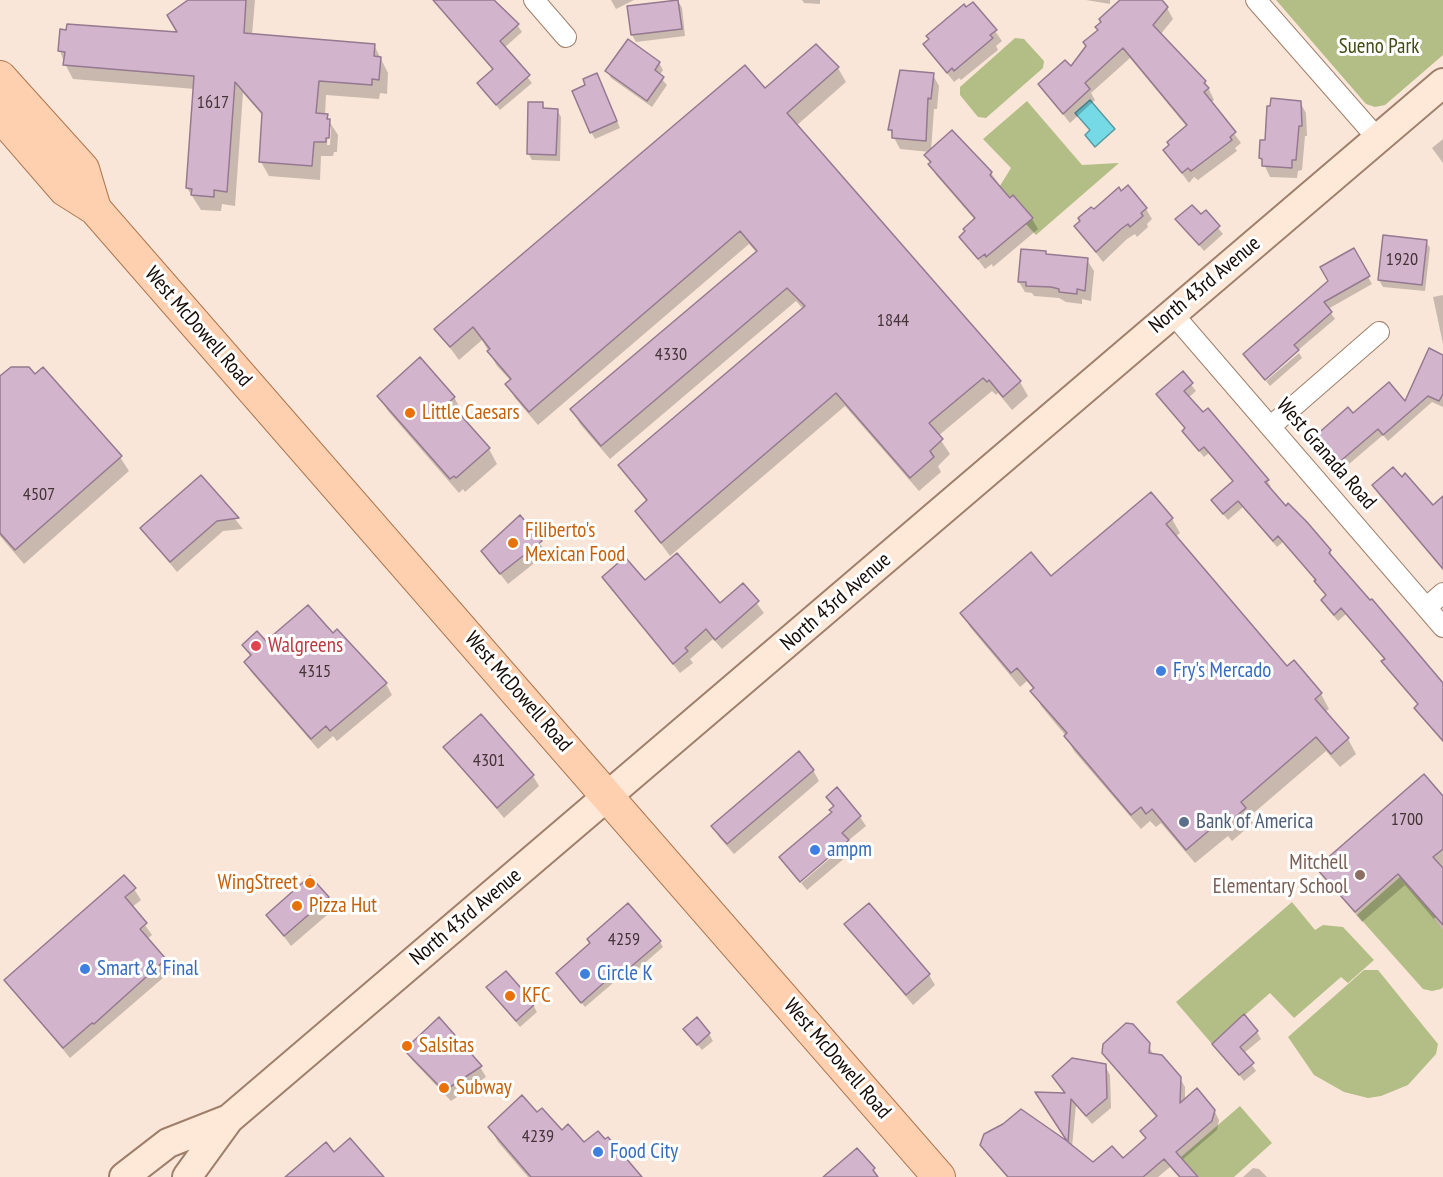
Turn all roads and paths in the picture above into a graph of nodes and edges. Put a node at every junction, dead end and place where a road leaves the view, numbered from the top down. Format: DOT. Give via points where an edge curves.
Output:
graph roads {
  1 [pos="534,0"];
  2 [pos="1256,0"];
  3 [pos="566,37"];
  4 [pos="0,77"];
  5 [pos="1443,83"];
  6 [pos="0,115"];
  7 [pos="1378,139"];
  8 [pos="95,208"];
  9 [pos="1172,313"];
  10 [pos="1378,332"];
  11 [pos="1270,426"];
  12 [pos="1443,593"];
  13 [pos="1427,607"];
  14 [pos="1443,627"];
  15 [pos="609,796"];
  16 [pos="228,1119"];
  17 [pos="168,1143"];
  18 [pos="190,1175"];
  19 [pos="124,1177"];
  20 [pos="160,1177"];
  21 [pos="939,1177"];
  1 -- 3 [label="street"];
  2 -- 7 [label="street"];
  4 -- 8 [label="main road, West McDowell Road" via="83,169"];
  5 -- 7 [label="main road, North 43rd Avenue"];
  6 -- 8 [label="main road, West McDowell Road" via="65,190"];
  7 -- 9 [label="main road, North 43rd Avenue"];
  8 -- 15 [label="main road, West McDowell Road"];
  9 -- 11 [label="street, West Granada Road"];
  9 -- 15 [label="main road, North 43rd Avenue"];
  10 -- 11 [label="street"];
  11 -- 13 [label="street, West Granada Road"];
  12 -- 13 [label="street"];
  13 -- 14 [label="street, West Granada Road"];
  15 -- 16 [label="main road, North 43rd Avenue"];
  15 -- 21 [label="main road, West McDowell Road"];
  16 -- 17 [label="main road, North 43rd Avenue"];
  16 -- 18 [label="main road, North 43rd Avenue"];
  17 -- 18 [label="main road"];
  17 -- 19 [label="main road, North 43rd Avenue"];
  17 -- 20 [label="main road"];
}
